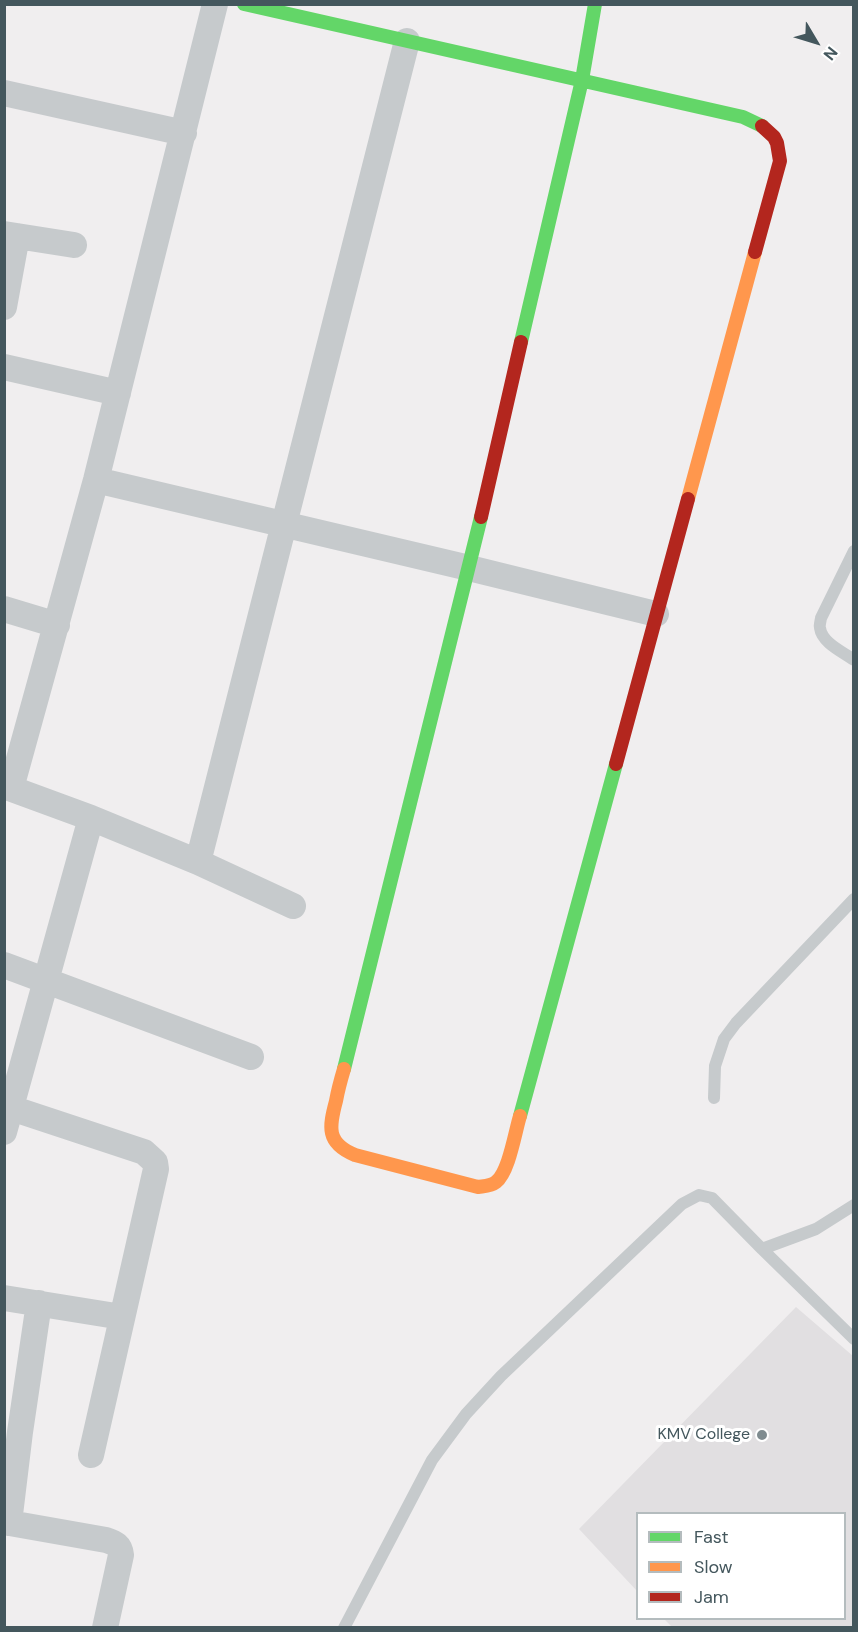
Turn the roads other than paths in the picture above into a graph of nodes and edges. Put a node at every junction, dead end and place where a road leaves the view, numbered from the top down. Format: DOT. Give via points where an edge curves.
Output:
graph roads {
  1 [pos="215,4"];
  2 [pos="244,4"];
  3 [pos="595,4"];
  4 [pos="406,41"];
  5 [pos="582,80"];
  6 [pos="4,93"];
  7 [pos="184,133"];
  8 [pos="11,235"];
  9 [pos="74,245"];
  10 [pos="4,307"];
  11 [pos="4,367"];
  12 [pos="118,393"];
  13 [pos="96,480"];
  14 [pos="285,524"];
  15 [pos="854,551"];
  16 [pos="470,568"];
  17 [pos="4,609"];
  18 [pos="656,614"];
  19 [pos="57,625"];
  20 [pos="854,660"];
  21 [pos="8,787"];
  22 [pos="92,818"];
  23 [pos="198,862"];
  24 [pos="854,899"];
  25 [pos="292,906"];
  26 [pos="4,965"];
  27 [pos="46,981"];
  28 [pos="250,1057"];
  29 [pos="714,1098"];
  30 [pos="11,1108"];
  31 [pos="4,1132"];
  32 [pos="854,1205"];
  33 [pos="762,1249"];
  34 [pos="4,1298"];
  35 [pos="39,1303"];
  36 [pos="122,1317"];
  37 [pos="854,1340"];
  38 [pos="12,1430"];
  39 [pos="91,1455"];
  40 [pos="7,1522"];
  41 [pos="105,1628"];
  42 [pos="344,1628"];
  1 -- 7 [label="street"];
  2 -- 4 [label="street"];
  3 -- 5 [label="street"];
  4 -- 5 [label="street"];
  4 -- 14 [label="street"];
  5 -- 16 [label="street"];
  5 -- 18 [label="street" via="743,117 763,126 778,144 780,161"];
  6 -- 7 [label="street"];
  7 -- 12 [label="street"];
  8 -- 9 [label="street"];
  8 -- 10 [label="street"];
  11 -- 12 [label="street"];
  12 -- 13 [label="street"];
  13 -- 14 [label="street"];
  13 -- 19 [label="street"];
  14 -- 16 [label="street"];
  14 -- 23 [label="street"];
  15 -- 20 [label="lane" via="819,628 822,636"];
  16 -- 18 [label="street"];
  16 -- 18 [label="street" via="330,1124 332,1138 343,1150 478,1187 500,1180 506,1166"];
  17 -- 19 [label="street"];
  19 -- 21 [label="street"];
  21 -- 22 [label="street"];
  22 -- 23 [label="street"];
  22 -- 27 [label="street"];
  23 -- 25 [label="street"];
  24 -- 29 [label="lane" via="724,1039 715,1066"];
  26 -- 27 [label="street"];
  27 -- 28 [label="street"];
  27 -- 30 [label="street"];
  30 -- 31 [label="street"];
  30 -- 36 [label="street" via="144,1152 155,1162"];
  32 -- 33 [label="lane" via="816,1229"];
  33 -- 37 [label="lane"];
  33 -- 42 [label="lane" via="712,1198 699,1195 682,1204 466,1414 432,1460"];
  34 -- 35 [label="street"];
  35 -- 36 [label="street"];
  35 -- 38 [label="street"];
  36 -- 39 [label="street"];
  38 -- 40 [label="street"];
  40 -- 41 [label="street" via="116,1544 121,1555"];
}
